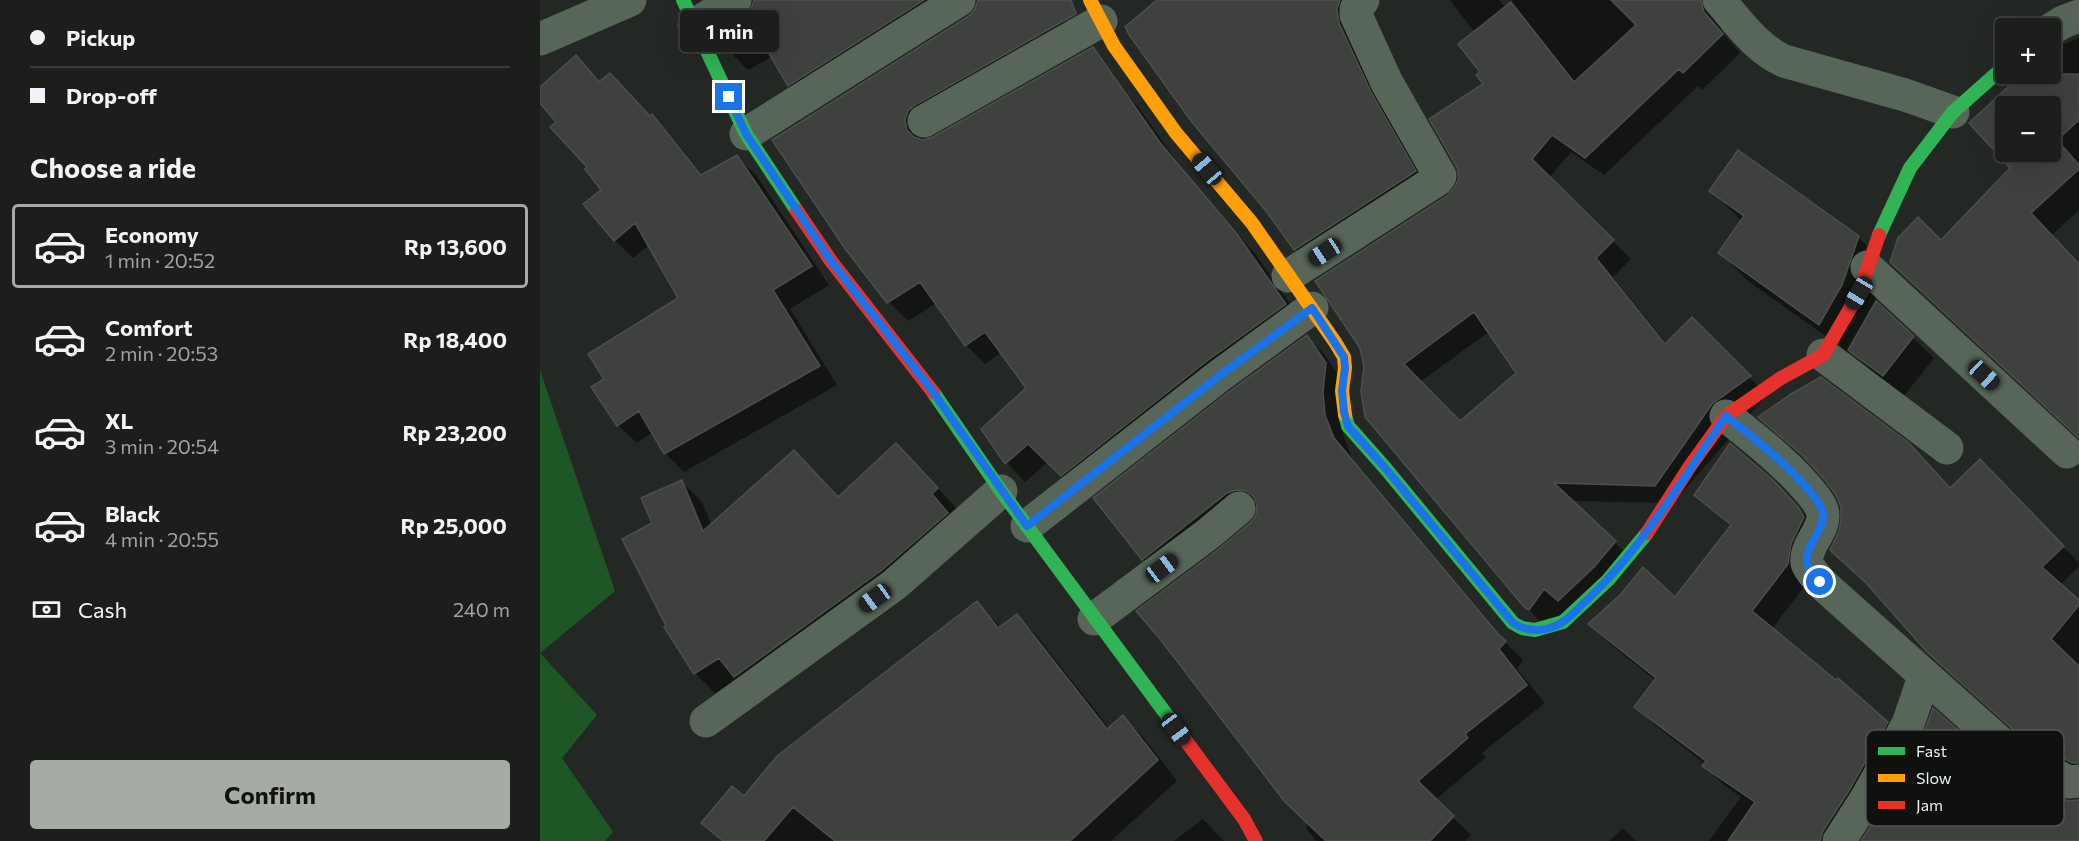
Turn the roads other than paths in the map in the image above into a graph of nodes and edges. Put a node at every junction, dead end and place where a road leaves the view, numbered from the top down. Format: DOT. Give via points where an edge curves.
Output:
graph roads {
  1 [pos="630,0"];
  2 [pos="735,0"];
  3 [pos="1363,0"];
  4 [pos="1719,0"];
  5 [pos="952,2"];
  6 [pos="1095,10"];
  7 [pos="688,13"];
  8 [pos="2079,16"];
  9 [pos="2061,23"];
  10 [pos="540,39"];
  11 [pos="1995,75"];
  12 [pos="1953,112"];
  13 [pos="924,121"];
  14 [pos="746,134"];
  15 [pos="1867,267"];
  16 [pos="1288,276"];
  17 [pos="1312,308"];
  18 [pos="1823,355"];
  19 [pos="1726,416"];
  20 [pos="1947,448"];
  21 [pos="2067,452"];
  22 [pos="1001,491"];
  23 [pos="1239,508"];
  24 [pos="1027,526"];
  25 [pos="1094,619"];
  26 [pos="1924,677"];
  27 [pos="706,721"];
  28 [pos="1905,730"];
  29 [pos="1985,730"];
  30 [pos="2064,780"];
  31 [pos="2079,781"];
  32 [pos="1866,799"];
  33 [pos="1256,841"];
  34 [pos="1839,841"];
  1 -- 10 [label="street"];
  2 -- 7 [label="street"];
  3 -- 16 [label="street" via="1356,15 1387,83 1440,176"];
  4 -- 12 [label="street" via="1769,54"];
  5 -- 14 [label="street"];
  6 -- 13 [label="street"];
  6 -- 16 [label="street" via="1114,46 1176,133 1252,223"];
  7 -- 14 [label="street"];
  8 -- 9 [label="street"];
  11 -- 12 [label="street"];
  12 -- 15 [label="street" via="1910,168"];
  14 -- 22 [label="street" via="831,261 931,389"];
  15 -- 18 [label="street" via="1859,293"];
  15 -- 21 [label="street"];
  16 -- 17 [label="street"];
  17 -- 19 [label="street" via="1344,357 1342,391 1348,426 1521,628 1535,630 1563,622 1608,580 1647,533"];
  17 -- 24 [label="street"];
  18 -- 19 [label="street"];
  18 -- 20 [label="street"];
  19 -- 26 [label="street" via="1768,448 1817,500 1823,522 1807,564 1820,582"];
  22 -- 24 [label="street"];
  22 -- 27 [label="street" via="894,585"];
  23 -- 25 [label="street"];
  24 -- 25 [label="street"];
  25 -- 33 [label="street" via="1244,819"];
  26 -- 28 [label="street"];
  26 -- 29 [label="street"];
  30 -- 31 [label="street"];
  32 -- 34 [label="street"];
}
